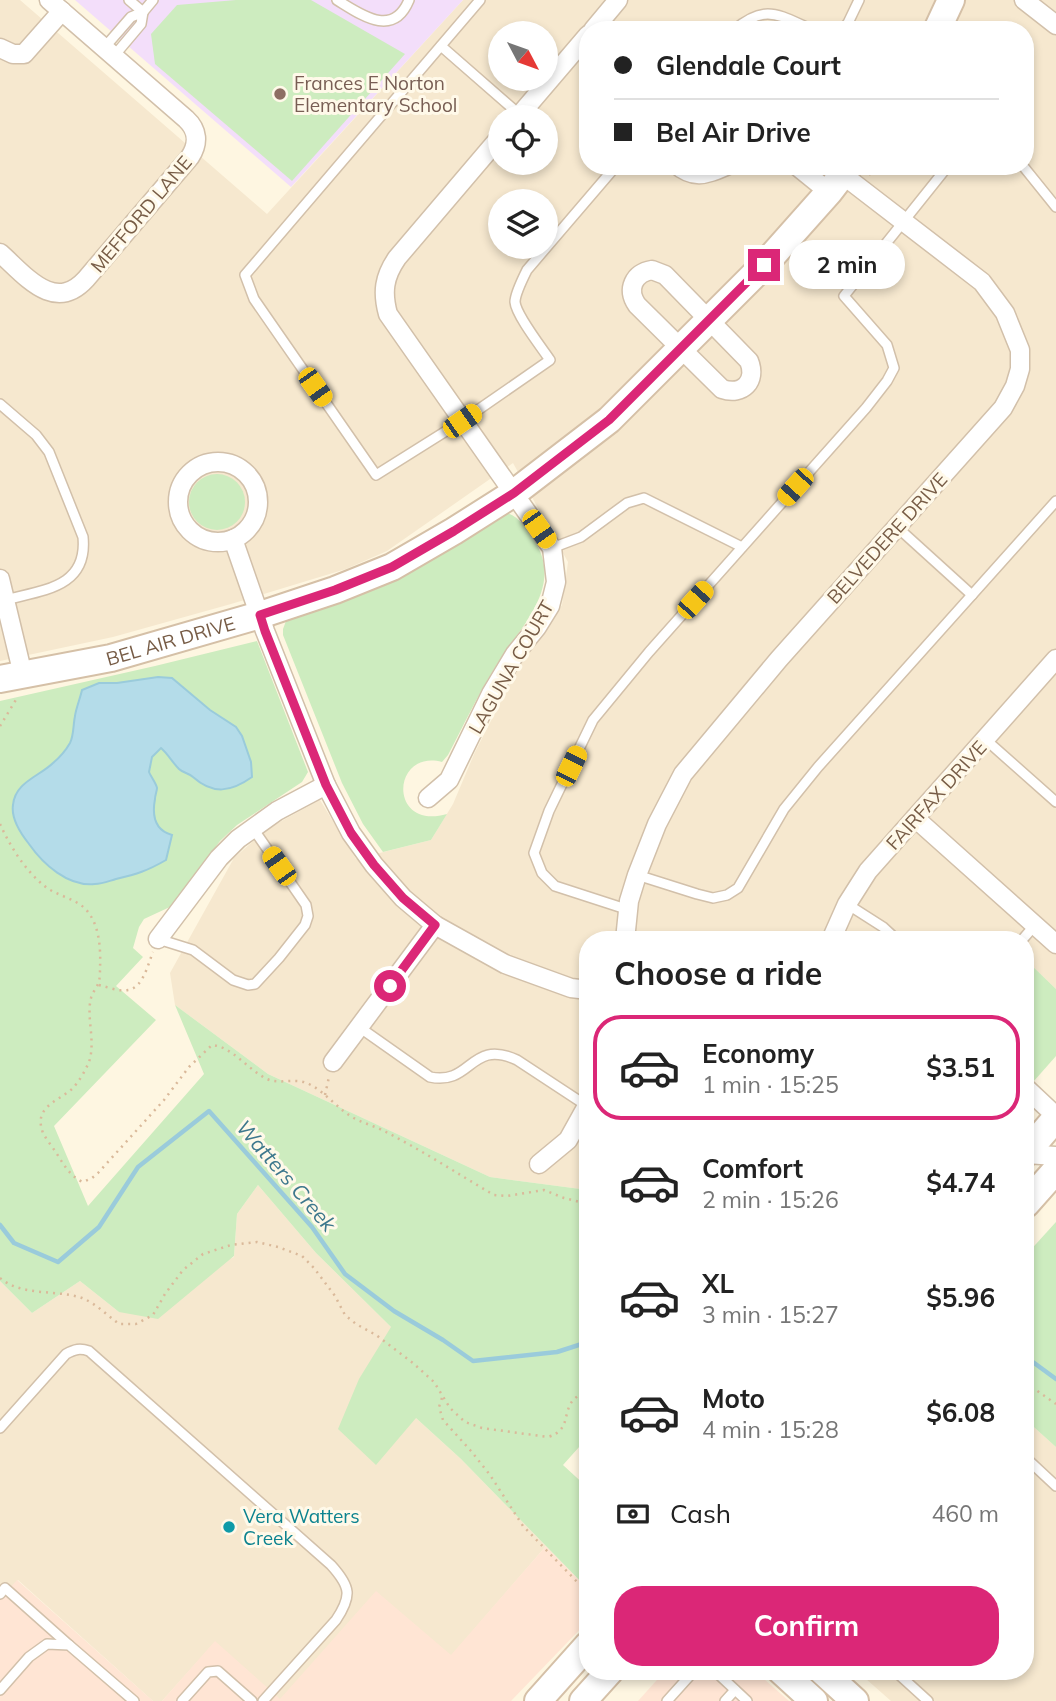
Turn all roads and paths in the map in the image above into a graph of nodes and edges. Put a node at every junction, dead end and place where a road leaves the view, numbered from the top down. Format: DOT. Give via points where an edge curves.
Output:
graph roads {
  1 [pos="129,0"];
  2 [pos="153,0"];
  3 [pos="337,0"];
  4 [pos="409,0"];
  5 [pos="480,0"];
  6 [pos="618,0"];
  7 [pos="859,0"];
  8 [pos="951,0"];
  9 [pos="1026,0"];
  10 [pos="55,6"];
  11 [pos="143,12"];
  12 [pos="600,21"];
  13 [pos="746,21"];
  14 [pos="790,21"];
  15 [pos="849,21"];
  16 [pos="941,21"];
  17 [pos="1056,25"];
  18 [pos="441,46"];
  19 [pos="579,46"];
  20 [pos="0,48"];
  21 [pos="109,52"];
  22 [pos="507,105"];
  23 [pos="528,105"];
  24 [pos="488,151"];
  25 [pos="608,175"];
  26 [pos="682,175"];
  27 [pos="714,175"];
  28 [pos="941,175"];
  29 [pos="1030,175"];
  30 [pos="840,178"];
  31 [pos="1056,207"];
  32 [pos="904,221"];
  33 [pos="0,253"];
  34 [pos="709,320"];
  35 [pos="680,348"];
  36 [pos="0,404"];
  37 [pos="462,421"];
  38 [pos="514,493"];
  39 [pos="1056,500"];
  40 [pos="897,527"];
  41 [pos="233,539"];
  42 [pos="742,547"];
  43 [pos="551,548"];
  44 [pos="0,579"];
  45 [pos="972,594"];
  46 [pos="5,600"];
  47 [pos="260,615"];
  48 [pos="1055,663"];
  49 [pos="14,682"];
  50 [pos="0,726"];
  51 [pos="985,739"];
  52 [pos="326,785"];
  53 [pos="428,798"];
  54 [pos="1056,802"];
  55 [pos="915,818"];
  56 [pos="0,824"];
  57 [pos="252,827"];
  58 [pos="637,875"];
  59 [pos="847,904"];
  60 [pos="629,910"];
  61 [pos="435,925"];
  62 [pos="1035,925"];
  63 [pos="626,931"];
  64 [pos="835,931"];
  65 [pos="887,931"];
  66 [pos="1030,931"];
  67 [pos="158,939"];
  68 [pos="1056,944"];
  69 [pos="98,985"];
  70 [pos="579,989"];
  71 [pos="359,1027"];
  72 [pos="333,1062"];
  73 [pos="1034,1096"];
  74 [pos="579,1099"];
  75 [pos="1056,1117"];
  76 [pos="579,1121"];
  77 [pos="1034,1143"];
  78 [pos="1034,1154"];
  79 [pos="1056,1156"];
  80 [pos="539,1164"];
  81 [pos="1056,1170"];
  82 [pos="1034,1195"];
  83 [pos="579,1202"];
  84 [pos="0,1278"];
  85 [pos="1034,1389"];
  86 [pos="579,1396"];
  87 [pos="443,1398"];
  88 [pos="1056,1404"];
  89 [pos="0,1429"];
  90 [pos="1034,1465"];
  91 [pos="1056,1486"];
  92 [pos="579,1584"];
  93 [pos="0,1594"];
  94 [pos="69,1645"];
  95 [pos="579,1655"];
  96 [pos="602,1680"];
  97 [pos="686,1680"];
  98 [pos="724,1680"];
  99 [pos="791,1680"];
  100 [pos="832,1680"];
  101 [pos="905,1680"];
  102 [pos="0,1690"];
  103 [pos="735,1690"];
  104 [pos="812,1700"];
  105 [pos="135,1701"];
  106 [pos="182,1701"];
  107 [pos="252,1701"];
  108 [pos="263,1701"];
  109 [pos="538,1701"];
  110 [pos="583,1701"];
  111 [pos="667,1701"];
  112 [pos="725,1701"];
  113 [pos="747,1701"];
  114 [pos="855,1701"];
  115 [pos="928,1701"];
  1 -- 11 [label="lane"];
  2 -- 11 [label="lane"];
  3 -- 4 [label="lane" via="378,22 397,16"];
  5 -- 18 [label="lane"];
  6 -- 12 [label="street"];
  7 -- 15 [label="lane"];
  8 -- 16 [label="street"];
  9 -- 17 [label="street"];
  10 -- 20 [label="street" via="24,54"];
  10 -- 21 [label="street"];
  11 -- 21 [label="lane" via="131,17"];
  13 -- 14 [label="lane" via="769,13"];
  18 -- 22 [label="lane"];
  18 -- 37 [label="lane" via="245,275 254,299 376,475"];
  19 -- 23 [label="street"];
  21 -- 33 [label="street, MEFFORD LANE" via="192,125 195,150 71,291 41,289"];
  24 -- 37 [label="street, LAGUNA COURT" via="397,258 384,285 388,314"];
  25 -- 37 [label="lane" via="527,270 515,302 550,360"];
  26 -- 27 [label="lane" via="695,180"];
  28 -- 32 [label="lane"];
  29 -- 31 [label="lane"];
  30 -- 32 [label="street, BELVEDERE DRIVE"];
  30 -- 34 [label="street, BEL AIR DRIVE"];
  32 -- 40 [label="street, BELVEDERE DRIVE" via="982,282 1005,313 1020,350 1020,369 1003,408"];
  32 -- 42 [label="lane" via="844,296 887,345 894,368 866,408"];
  34 -- 35 [label="street, BEL AIR DRIVE"];
  34 -- 35 [label="street" via="749,361 752,374 747,386 735,391 722,389"];
  34 -- 35 [label="street" via="665,275 652,270 639,274 632,286 633,299"];
  35 -- 38 [label="street, BEL AIR DRIVE" via="609,420"];
  36 -- 46 [label="lane" via="36,435 48,452 84,549 76,572 67,580"];
  37 -- 38 [label="street, LAGUNA COURT"];
  38 -- 43 [label="street, LAGUNA COURT"];
  38 -- 47 [label="street, BEL AIR DRIVE" via="392,567"];
  39 -- 45 [label="lane"];
  40 -- 45 [label="lane"];
  40 -- 58 [label="street, BELVEDERE DRIVE" via="683,774 656,824"];
  41 -- 41 [label="street" via="244,533 257,511 255,485 237,467 211,462 188,475 181,486 179,513 194,535 206,541"];
  41 -- 47 [label="street"];
  42 -- 43 [label="lane" via="644,498 627,503 581,537"];
  42 -- 60 [label="lane" via="593,720 534,853 542,873 555,887"];
  43 -- 53 [label="street, LAGUNA COURT" via="556,582 550,606 491,694 449,780"];
  44 -- 46 [label="street"];
  45 -- 58 [label="lane" via="784,809 738,888 713,898"];
  46 -- 49 [label="street"];
  47 -- 49 [label="street, BEL AIR DRIVE"];
  47 -- 52 [label="street"];
  48 -- 51 [label="street, FAIRFAX DRIVE"];
  49 -- 50 [label="path"];
  51 -- 54 [label="lane"];
  51 -- 55 [label="street, FAIRFAX DRIVE"];
  52 -- 57 [label="street"];
  52 -- 61 [label="street" via="374,865"];
  55 -- 59 [label="street, FAIRFAX DRIVE" via="868,871"];
  55 -- 62 [label="street"];
  56 -- 69 [label="path" via="34,876 87,908 98,938"];
  57 -- 67 [label="street" via="219,858"];
  57 -- 67 [label="lane" via="306,905 305,925 279,958 255,984 248,985 193,950"];
  58 -- 60 [label="street, BELVEDERE DRIVE"];
  59 -- 64 [label="street, FAIRFAX DRIVE"];
  59 -- 65 [label="lane"];
  60 -- 63 [label="street, BELVEDERE DRIVE"];
  61 -- 70 [label="street" via="505,964"];
  61 -- 71 [label="street"];
  62 -- 66 [label="lane"];
  62 -- 68 [label="street"];
  67 -- 69 [label="path" via="135,987"];
  69 -- 83 [label="path" via="91,996 90,1058 85,1071 42,1113 44,1135 76,1179 83,1182 98,1173 212,1045 267,1079 309,1084 355,1119 494,1195 544,1190"];
  71 -- 72 [label="street"];
  71 -- 74 [label="lane" via="430,1077 458,1075 484,1055 507,1055"];
  73 -- 75 [label="street"];
  75 -- 77 [label="street"];
  76 -- 80 [label="street" via="568,1140"];
  78 -- 79 [label="street"];
  81 -- 82 [label="street"];
  84 -- 87 [label="path" via="22,1289 80,1298 119,1324 136,1324 153,1315 183,1270 203,1254 257,1242 278,1247 302,1256 345,1315 413,1363 434,1382"];
  85 -- 88 [label="path"];
  86 -- 87 [label="path" via="565,1423 548,1437 465,1422"];
  87 -- 92 [label="path" via="439,1407 443,1420 490,1475 523,1526"];
  89 -- 108 [label="lane" via="66,1354 75,1349 89,1351 331,1565 343,1579 345,1605"];
  90 -- 91 [label="lane"];
  93 -- 94 [label="lane" via="5,1588"];
  94 -- 102 [label="lane" via="47,1644"];
  94 -- 105 [label="lane"];
  95 -- 109 [label="street"];
  96 -- 110 [label="street"];
  97 -- 111 [label="lane"];
  98 -- 103 [label="lane"];
  99 -- 104 [label="street"];
  100 -- 114 [label="street"];
  101 -- 115 [label="lane"];
  103 -- 112 [label="lane"];
  103 -- 113 [label="lane"];
  106 -- 107 [label="lane" via="208,1672 218,1671"];
}
